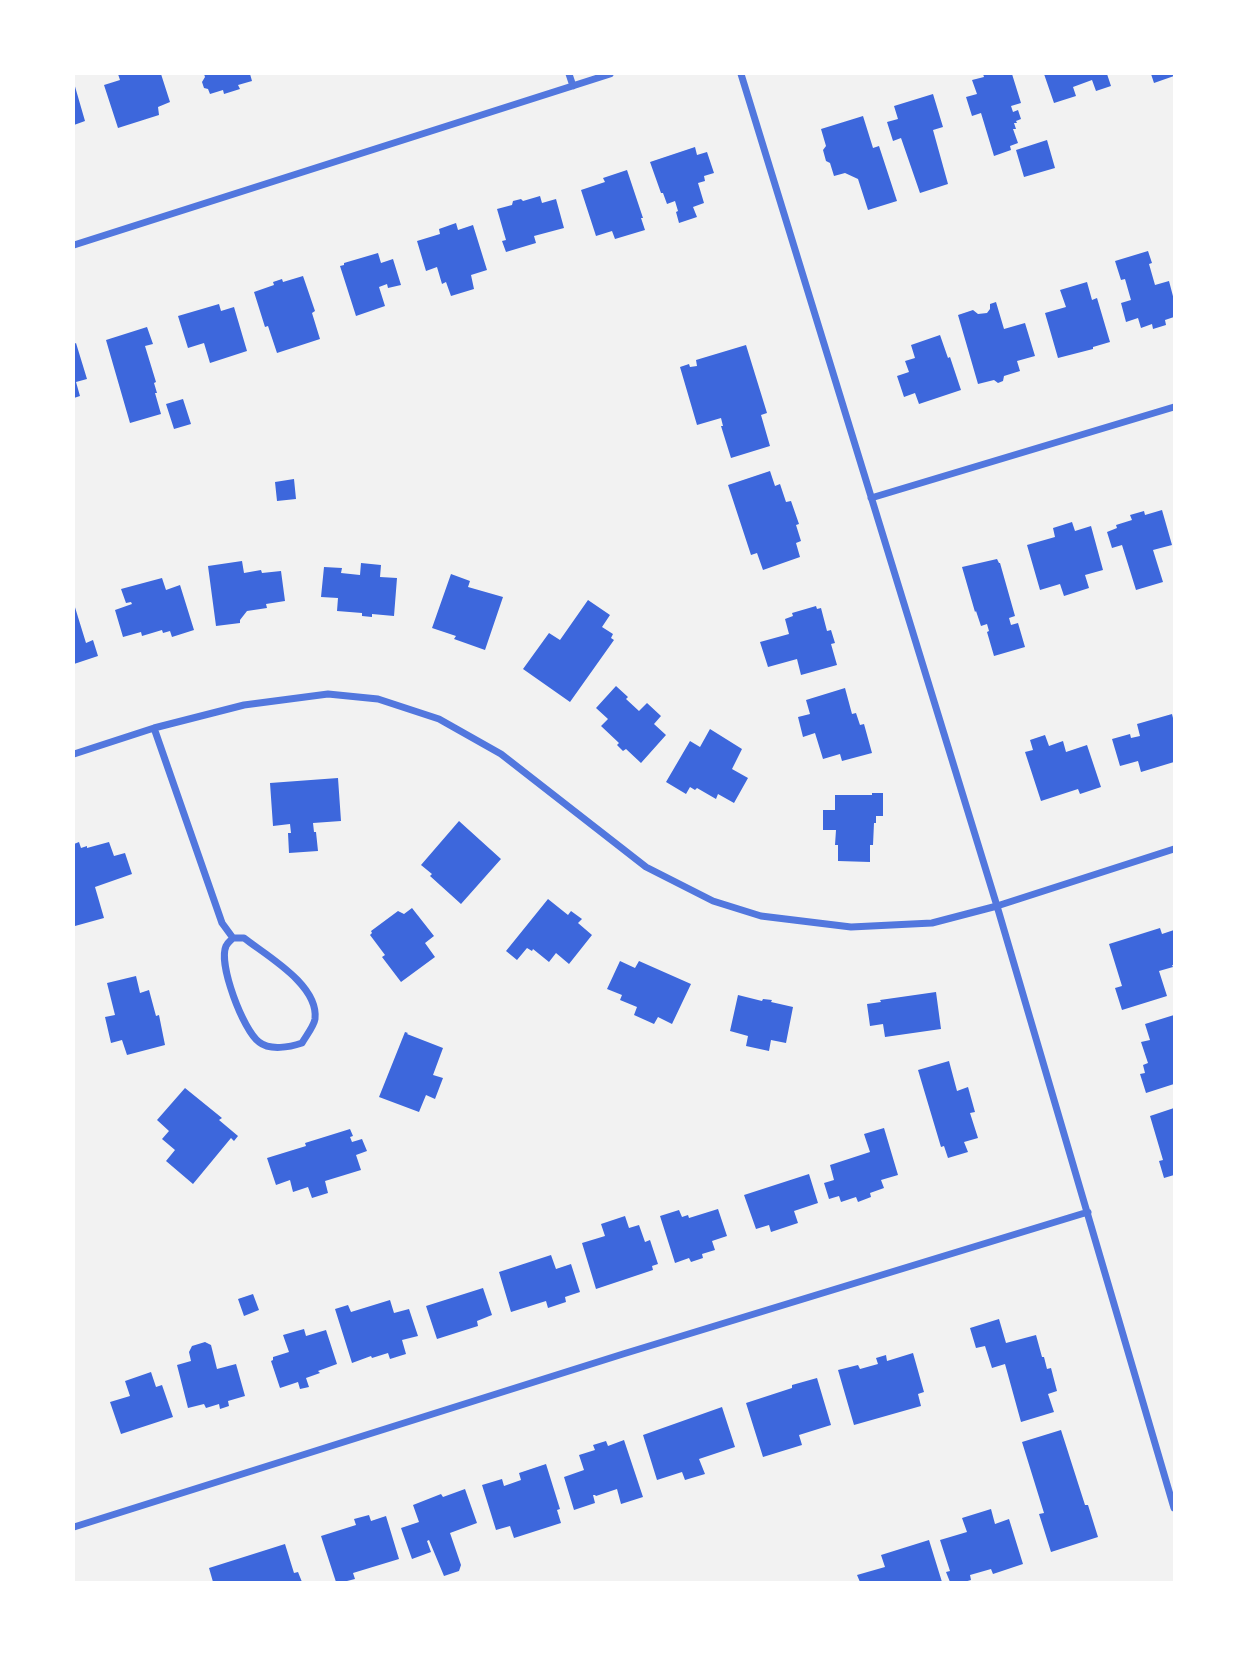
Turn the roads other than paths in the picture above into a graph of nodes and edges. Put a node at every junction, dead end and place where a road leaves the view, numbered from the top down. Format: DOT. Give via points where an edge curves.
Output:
graph roads {
  1 [pos="569,74"];
  2 [pos="610,74"];
  3 [pos="741,74"];
  4 [pos="573,86"];
  5 [pos="74,244"];
  6 [pos="1174,407"];
  7 [pos="871,498"];
  8 [pos="154,728"];
  9 [pos="74,754"];
  10 [pos="1174,849"];
  11 [pos="997,906"];
  12 [pos="233,938"];
  13 [pos="1088,1212"];
  14 [pos="1174,1508"];
  15 [pos="74,1527"];
  1 -- 4 [label="street"];
  2 -- 4 [label="street"];
  3 -- 7 [label="street"];
  4 -- 5 [label="street"];
  6 -- 7 [label="street"];
  7 -- 11 [label="street"];
  8 -- 9 [label="street"];
  8 -- 11 [label="street" via="244,705 328,694 378,699 439,719 501,754 646,867 713,901 761,915 852,927 932,923"];
  8 -- 12 [label="street" via="222,923"];
  10 -- 11 [label="street"];
  11 -- 13 [label="street"];
  12 -- 12 [label="street" via="244,938 297,978 312,998 315,1020 302,1043 273,1047 260,1043 250,1032 234,999 224,955"];
  13 -- 14 [label="street"];
  13 -- 15 [label="street"];
}
